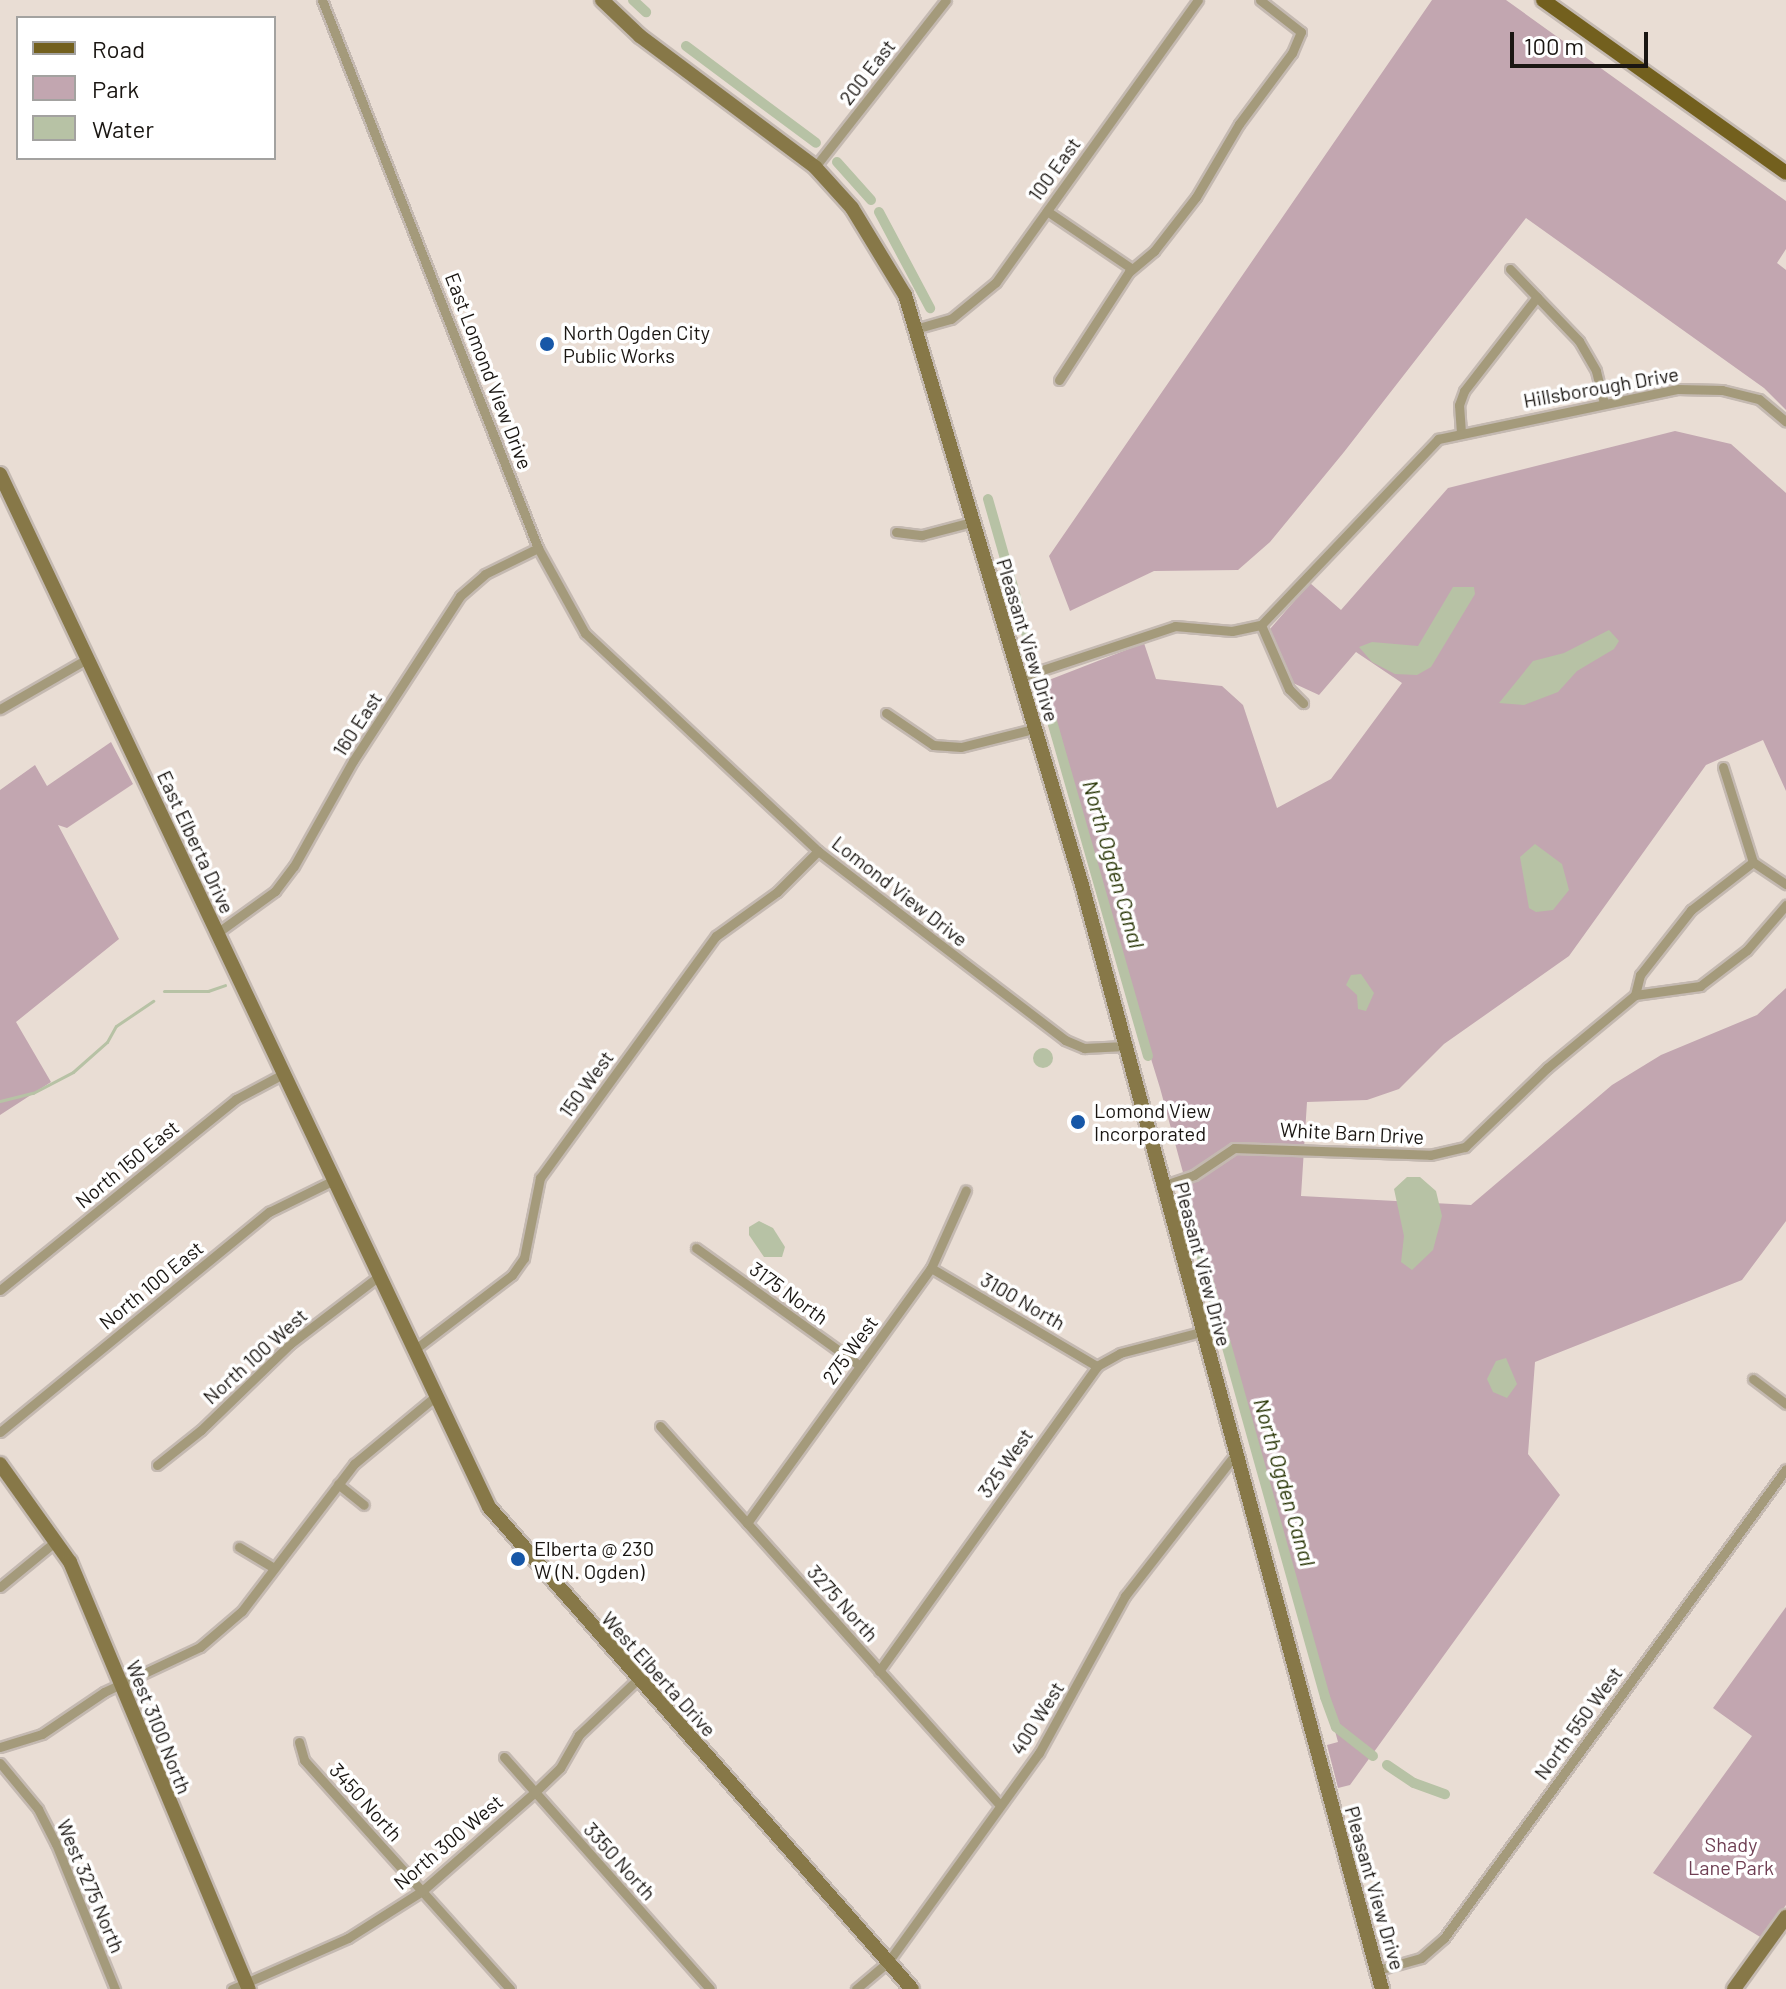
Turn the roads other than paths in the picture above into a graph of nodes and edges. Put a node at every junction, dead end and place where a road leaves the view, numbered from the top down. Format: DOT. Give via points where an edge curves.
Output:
graph roads {
  1 [pos="322,0"];
  2 [pos="602,0"];
  3 [pos="946,0"];
  4 [pos="1198,0"];
  5 [pos="1260,0"];
  6 [pos="1543,0"];
  7 [pos="815,167"];
  8 [pos="1786,173"];
  9 [pos="1047,211"];
  10 [pos="1131,268"];
  11 [pos="1510,269"];
  12 [pos="1537,297"];
  13 [pos="915,329"];
  14 [pos="1059,380"];
  15 [pos="1604,403"];
  16 [pos="1786,422"];
  17 [pos="1461,433"];
  18 [pos="0,474"];
  19 [pos="972,522"];
  20 [pos="896,532"];
  21 [pos="538,548"];
  22 [pos="1261,625"];
  23 [pos="87,659"];
  24 [pos="1018,678"];
  25 [pos="1303,703"];
  26 [pos="0,709"];
  27 [pos="886,713"];
  28 [pos="677,720"];
  29 [pos="1033,729"];
  30 [pos="1723,767"];
  31 [pos="818,851"];
  32 [pos="1753,862"];
  33 [pos="1786,884"];
  34 [pos="1786,905"];
  35 [pos="217,933"];
  36 [pos="1635,995"];
  37 [pos="1125,1046"];
  38 [pos="283,1074"];
  39 [pos="334,1180"];
  40 [pos="1162,1186"];
  41 [pos="966,1190"];
  42 [pos="356,1227"];
  43 [pos="696,1248"];
  44 [pos="931,1268"];
  45 [pos="379,1276"];
  46 [pos="0,1290"];
  47 [pos="1201,1332"];
  48 [pos="414,1350"];
  49 [pos="860,1366"];
  50 [pos="1097,1366"];
  51 [pos="1753,1379"];
  52 [pos="437,1395"];
  53 [pos="1786,1404"];
  54 [pos="660,1426"];
  55 [pos="0,1432"];
  56 [pos="1234,1456"];
  57 [pos="0,1464"];
  58 [pos="157,1465"];
  59 [pos="1786,1469"];
  60 [pos="338,1484"];
  61 [pos="364,1505"];
  62 [pos="747,1523"];
  63 [pos="56,1541"];
  64 [pos="239,1547"];
  65 [pos="272,1567"];
  66 [pos="0,1587"];
  67 [pos="879,1671"];
  68 [pos="637,1680"];
  69 [pos="121,1684"];
  70 [pos="299,1742"];
  71 [pos="0,1747"];
  72 [pos="504,1757"];
  73 [pos="0,1763"];
  74 [pos="535,1792"];
  75 [pos="999,1804"];
  76 [pos="422,1891"];
  77 [pos="1786,1917"];
  78 [pos="888,1962"];
  79 [pos="1378,1970"];
  80 [pos="242,1987"];
  81 [pos="115,1989"];
  82 [pos="510,1989"];
  83 [pos="710,1989"];
  84 [pos="856,1989"];
  85 [pos="912,1989"];
  86 [pos="1382,1989"];
  87 [pos="1734,1989"];
  1 -- 21 [label="street, East Lomond View Drive"];
  2 -- 7 [label="street, Pleasant View Drive" via="640,36"];
  3 -- 7 [label="street, 200 East"];
  4 -- 9 [label="street, 100 East"];
  5 -- 10 [label="street" via="1301,32 1292,53 1239,124 1196,197 1154,251"];
  6 -- 8 [label="main road"];
  7 -- 13 [label="street, Pleasant View Drive" via="870,235 905,295"];
  9 -- 10 [label="street"];
  9 -- 13 [label="street, 100 East" via="975,304 951,319"];
  10 -- 14 [label="street"];
  11 -- 12 [label="street"];
  12 -- 15 [label="street" via="1586,351"];
  12 -- 17 [label="street" via="1464,391"];
  13 -- 19 [label="street, Pleasant View Drive"];
  15 -- 16 [label="street, Hillsborough Drive" via="1677,389 1722,390 1759,399"];
  15 -- 17 [label="street, Hillsborough Drive"];
  17 -- 22 [label="street, Hillsborough Drive" via="1438,439 1424,451"];
  18 -- 23 [label="street, East Elberta Drive"];
  19 -- 20 [label="street" via="922,535"];
  19 -- 24 [label="street, Pleasant View Drive"];
  21 -- 28 [label="street, East Lomond View Drive" via="585,633"];
  21 -- 35 [label="street, 160 East" via="485,574 460,596 353,761 294,866 275,891"];
  22 -- 24 [label="street" via="1232,631 1175,626"];
  22 -- 25 [label="street" via="1289,689"];
  23 -- 26 [label="street"];
  23 -- 35 [label="street, East Elberta Drive"];
  24 -- 29 [label="street, Pleasant View Drive"];
  27 -- 29 [label="street" via="933,745 961,747"];
  28 -- 31 [label="street, Lomond View Drive"];
  29 -- 37 [label="street, Pleasant View Drive"];
  30 -- 32 [label="street"];
  31 -- 37 [label="street, Lomond View Drive" via="1065,1040 1084,1048"];
  31 -- 48 [label="street, 150 West" via="777,892 716,936 549,1165 534,1200 524,1258 512,1275"];
  32 -- 33 [label="street"];
  32 -- 36 [label="street, White Barn Drive" via="1691,910 1640,975"];
  34 -- 36 [label="street" via="1747,950 1700,986"];
  35 -- 38 [label="street, East Elberta Drive"];
  36 -- 40 [label="street, White Barn Drive" via="1547,1068 1465,1147 1430,1155 1234,1148 1194,1175"];
  37 -- 40 [label="street, Pleasant View Drive"];
  38 -- 39 [label="street, East Elberta Drive"];
  38 -- 46 [label="street, North 150 East" via="236,1099"];
  39 -- 42 [label="street, East Elberta Drive"];
  39 -- 55 [label="street, North 100 East" via="269,1212"];
  40 -- 47 [label="street, Pleasant View Drive"];
  41 -- 44 [label="street, 275 West"];
  42 -- 45 [label="street, West Elberta Drive"];
  43 -- 49 [label="street, 3175 North"];
  44 -- 49 [label="street, 275 West"];
  44 -- 50 [label="street, 3100 North"];
  45 -- 48 [label="street, West Elberta Drive"];
  45 -- 58 [label="street, North 100 West" via="290,1344"];
  47 -- 50 [label="street" via="1120,1353"];
  47 -- 56 [label="street, Pleasant View Drive"];
  48 -- 52 [label="street, West Elberta Drive"];
  49 -- 62 [label="street, 275 West"];
  50 -- 67 [label="street, 325 West"];
  51 -- 53 [label="street"];
  52 -- 60 [label="street" via="391,1428"];
  52 -- 68 [label="street, West Elberta Drive" via="489,1507 507,1533"];
  54 -- 62 [label="street, 3275 North"];
  56 -- 75 [label="street, 400 West" via="1125,1596 1062,1718"];
  56 -- 79 [label="street, Pleasant View Drive"];
  57 -- 63 [label="street, West 3100 North"];
  59 -- 79 [label="street, North 550 West" via="1444,1938 1421,1958"];
  60 -- 61 [label="street"];
  60 -- 65 [label="street"];
  62 -- 67 [label="street, 3275 North"];
  63 -- 66 [label="street"];
  63 -- 69 [label="street, West 3100 North"];
  64 -- 65 [label="street"];
  65 -- 69 [label="street" via="242,1611 200,1647"];
  67 -- 75 [label="street, 3275 North"];
  68 -- 74 [label="street, North 300 West" via="579,1735 560,1768"];
  68 -- 78 [label="street, West Elberta Drive"];
  69 -- 71 [label="street" via="42,1734"];
  69 -- 80 [label="street, West 3100 North"];
  70 -- 76 [label="street, 3450 North" via="304,1760"];
  72 -- 74 [label="street, 3350 North"];
  73 -- 81 [label="street, West 3275 North" via="38,1809 56,1844"];
  74 -- 76 [label="street, North 300 West"];
  74 -- 83 [label="street, 3350 North"];
  75 -- 78 [label="street, 400 West"];
  76 -- 80 [label="street, North 300 West" via="348,1938"];
  76 -- 82 [label="street, 3450 North"];
  77 -- 87 [label="street"];
  78 -- 84 [label="street, 400 West"];
  78 -- 85 [label="street, West Elberta Drive"];
  79 -- 86 [label="street, Pleasant View Drive"];
}
